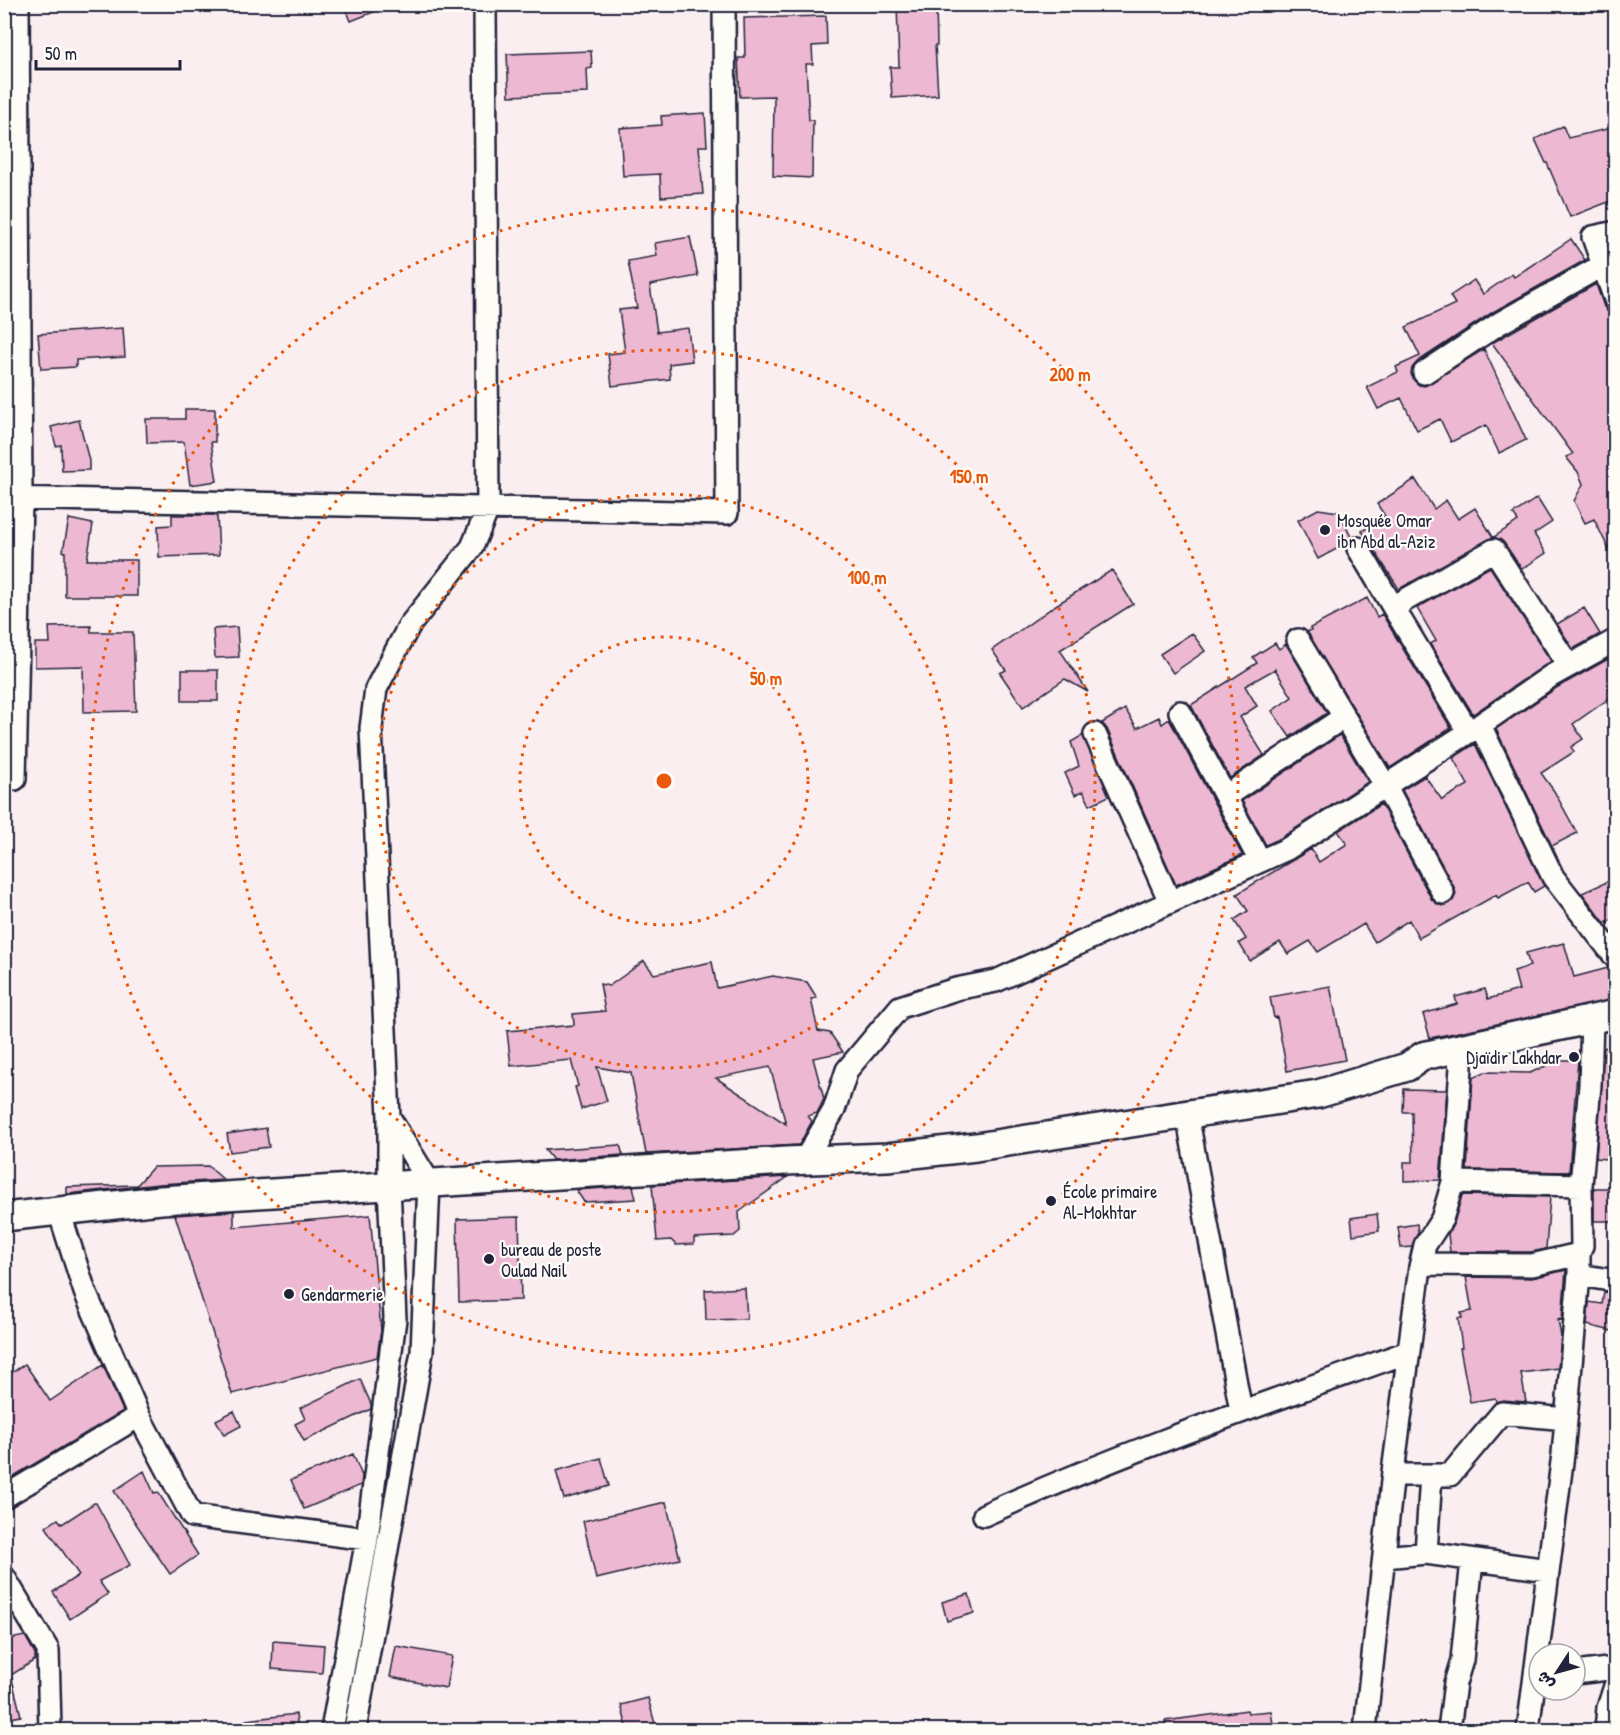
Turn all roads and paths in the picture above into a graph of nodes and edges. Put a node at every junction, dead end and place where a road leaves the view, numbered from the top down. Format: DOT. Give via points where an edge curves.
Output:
graph roads {
  1 [pos="18,4"];
  2 [pos="485,4"];
  3 [pos="724,4"];
  4 [pos="12,210"];
  5 [pos="1616,232"];
  6 [pos="1603,265"];
  7 [pos="1616,302"];
  8 [pos="1424,373"];
  9 [pos="13,498"];
  10 [pos="488,509"];
  11 [pos="1358,548"];
  12 [pos="1393,607"];
  13 [pos="1298,640"];
  14 [pos="1616,640"];
  15 [pos="1569,666"];
  16 [pos="1180,712"];
  17 [pos="1344,717"];
  18 [pos="1474,728"];
  19 [pos="1095,734"];
  20 [pos="15,779"];
  21 [pos="1385,785"];
  22 [pos="1226,796"];
  23 [pos="1260,861"];
  24 [pos="1443,893"];
  25 [pos="1170,902"];
  26 [pos="1616,958"];
  27 [pos="1604,1026"];
  28 [pos="1457,1058"];
  29 [pos="1187,1114"];
  30 [pos="389,1117"];
  31 [pos="804,1161"];
  32 [pos="429,1182"];
  33 [pos="1453,1182"];
  34 [pos="1581,1185"];
  35 [pos="389,1186"];
  36 [pos="59,1211"];
  37 [pos="4,1217"];
  38 [pos="1420,1264"];
  39 [pos="1579,1265"];
  40 [pos="1616,1281"];
  41 [pos="1408,1352"];
  42 [pos="1241,1411"];
  43 [pos="139,1416"];
  44 [pos="1566,1419"];
  45 [pos="1393,1475"];
  46 [pos="1431,1475"];
  47 [pos="4,1497"];
  48 [pos="984,1515"];
  49 [pos="367,1539"];
  50 [pos="1426,1553"];
  51 [pos="1384,1557"];
  52 [pos="1472,1560"];
  53 [pos="1548,1570"];
  54 [pos="4,1577"];
  55 [pos="1540,1642"];
  56 [pos="1616,1668"];
  57 [pos="1587,1672"];
  58 [pos="1616,1683"];
  59 [pos="1532,1702"];
  60 [pos="51,1731"];
  61 [pos="332,1731"];
  62 [pos="355,1731"];
  63 [pos="1365,1731"];
  64 [pos="1449,1731"];
  65 [pos="1527,1731"];
  66 [pos="1606,1731"];
  1 -- 4 [label="street"];
  2 -- 10 [label="street"];
  3 -- 10 [label="street" via="727,513"];
  4 -- 9 [label="street"];
  5 -- 6 [label="street" via="1593,237"];
  6 -- 7 [label="street"];
  6 -- 8 [label="street" via="1500,323"];
  9 -- 10 [label="street"];
  9 -- 20 [label="street"];
  10 -- 30 [label="street" via="472,547 409,626 376,688 371,729"];
  11 -- 12 [label="street"];
  12 -- 15 [label="street" via="1494,550"];
  12 -- 18 [label="street"];
  13 -- 17 [label="street"];
  14 -- 15 [label="street"];
  15 -- 18 [label="street"];
  16 -- 22 [label="street"];
  17 -- 21 [label="street"];
  17 -- 22 [label="street"];
  18 -- 21 [label="street"];
  18 -- 26 [label="street" via="1553,877"];
  19 -- 25 [label="street"];
  21 -- 23 [label="street" via="1287,849"];
  21 -- 24 [label="street"];
  22 -- 23 [label="street"];
  23 -- 25 [label="street"];
  25 -- 31 [label="street" via="996,981 900,1007 847,1070 834,1110"];
  27 -- 28 [label="main road"];
  27 -- 34 [label="street" via="1590,1084"];
  28 -- 29 [label="main road" via="1426,1071 1407,1067 1318,1094"];
  28 -- 33 [label="street"];
  29 -- 31 [label="main road" via="976,1147"];
  29 -- 42 [label="street"];
  30 -- 32 [label="street"];
  30 -- 35 [label="street"];
  31 -- 32 [label="main road"];
  32 -- 35 [label="main road"];
  32 -- 62 [label="street" via="422,1352"];
  33 -- 34 [label="street"];
  33 -- 38 [label="street" via="1442,1219 1425,1245"];
  34 -- 39 [label="street"];
  35 -- 36 [label="main road" via="161,1200"];
  35 -- 49 [label="street" via="395,1318"];
  36 -- 37 [label="main road"];
  36 -- 43 [label="street" via="86,1292"];
  38 -- 39 [label="street"];
  38 -- 41 [label="street"];
  39 -- 40 [label="street"];
  39 -- 44 [label="street"];
  41 -- 42 [label="street"];
  41 -- 45 [label="street"];
  42 -- 48 [label="street" via="1050,1485"];
  43 -- 47 [label="street"];
  43 -- 49 [label="street" via="192,1516"];
  44 -- 46 [label="street" via="1502,1413 1450,1475"];
  44 -- 53 [label="street"];
  45 -- 46 [label="street"];
  45 -- 51 [label="street"];
  46 -- 50 [label="street"];
  49 -- 61 [label="street"];
  50 -- 51 [label="street"];
  50 -- 52 [label="street"];
  51 -- 63 [label="street"];
  52 -- 53 [label="street"];
  52 -- 64 [label="street" via="1462,1660"];
  53 -- 55 [label="street"];
  54 -- 60 [label="street" via="48,1650"];
  56 -- 57 [label="street"];
  58 -- 66 [label="street"];
  59 -- 65 [label="street"];
}
